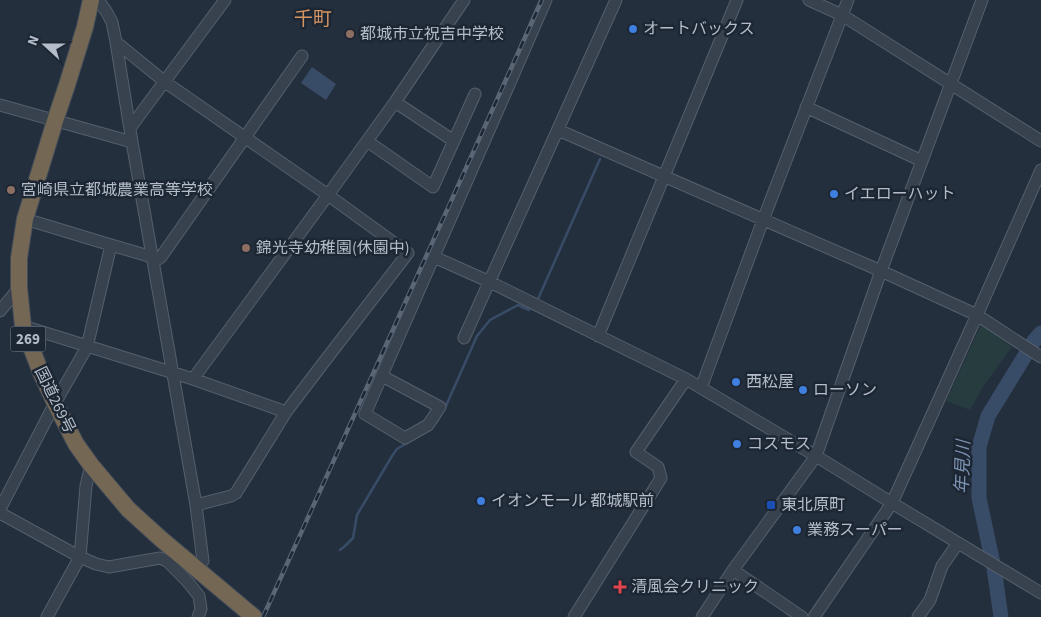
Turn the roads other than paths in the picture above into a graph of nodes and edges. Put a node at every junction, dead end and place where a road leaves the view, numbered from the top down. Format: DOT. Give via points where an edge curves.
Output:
graph roads {
  1 [pos="91,0"];
  2 [pos="98,0"];
  3 [pos="225,0"];
  4 [pos="464,0"];
  5 [pos="546,0"];
  6 [pos="616,0"];
  7 [pos="737,0"];
  8 [pos="810,0"];
  9 [pos="848,0"];
  10 [pos="982,0"];
  11 [pos="842,15"];
  12 [pos="116,42"];
  13 [pos="302,56"];
  14 [pos="165,82"];
  15 [pos="951,84"];
  16 [pos="475,94"];
  17 [pos="395,102"];
  18 [pos="0,105"];
  19 [pos="806,107"];
  20 [pos="55,121"];
  21 [pos="130,128"];
  22 [pos="558,130"];
  23 [pos="245,137"];
  24 [pos="367,140"];
  25 [pos="1041,140"];
  26 [pos="454,141"];
  27 [pos="132,142"];
  28 [pos="922,161"];
  29 [pos="1041,170"];
  30 [pos="664,176"];
  31 [pos="328,195"];
  32 [pos="25,219"];
  33 [pos="763,220"];
  34 [pos="110,245"];
  35 [pos="434,257"];
  36 [pos="153,260"];
  37 [pos="881,271"];
  38 [pos="490,282"];
  39 [pos="19,288"];
  40 [pos="0,311"];
  41 [pos="977,316"];
  42 [pos="23,326"];
  43 [pos="598,336"];
  44 [pos="464,338"];
  45 [pos="87,347"];
  46 [pos="1040,357"];
  47 [pos="174,374"];
  48 [pos="382,376"];
  49 [pos="193,379"];
  50 [pos="686,379"];
  51 [pos="700,388"];
  52 [pos="54,403"];
  53 [pos="286,412"];
  54 [pos="816,456"];
  55 [pos="91,465"];
  56 [pos="892,503"];
  57 [pos="196,505"];
  58 [pos="0,508"];
  59 [pos="0,513"];
  60 [pos="958,543"];
  61 [pos="80,557"];
  62 [pos="203,562"];
  63 [pos="733,570"];
  64 [pos="1041,593"];
  65 [pos="248,612"];
  66 [pos="47,617"];
  67 [pos="198,617"];
  68 [pos="574,617"];
  69 [pos="702,617"];
  70 [pos="802,617"];
  71 [pos="814,617"];
  72 [pos="918,617"];
  1 -- 20 [label="highway, 国道269号 / 269"];
  2 -- 12 [label="street" via="112,22"];
  3 -- 14 [label="street"];
  4 -- 17 [label="street"];
  5 -- 35 [label="street"];
  6 -- 22 [label="street"];
  7 -- 30 [label="street"];
  8 -- 11 [label="street"];
  9 -- 11 [label="street"];
  10 -- 15 [label="street"];
  11 -- 15 [label="street"];
  11 -- 19 [label="street"];
  12 -- 14 [label="street"];
  12 -- 21 [label="street"];
  13 -- 23 [label="street"];
  14 -- 21 [label="street"];
  14 -- 23 [label="street"];
  15 -- 25 [label="street"];
  15 -- 28 [label="street"];
  16 -- 26 [label="street"];
  17 -- 24 [label="street"];
  17 -- 26 [label="street"];
  18 -- 20 [label="street"];
  19 -- 28 [label="street"];
  19 -- 33 [label="street"];
  20 -- 27 [label="street"];
  20 -- 32 [label="highway, 国道269号 / 269"];
  21 -- 27 [label="street"];
  22 -- 30 [label="street"];
  22 -- 38 [label="street"];
  23 -- 31 [label="street"];
  23 -- 36 [label="street" via="161,257"];
  24 -- 26 [label="street" via="433,187"];
  24 -- 31 [label="street"];
  27 -- 36 [label="street"];
  28 -- 37 [label="street"];
  29 -- 41 [label="street"];
  30 -- 33 [label="street"];
  30 -- 43 [label="street"];
  31 -- 49 [label="street"];
  31 -- 53 [label="street" via="408,252"];
  32 -- 34 [label="street"];
  32 -- 39 [label="highway, 国道269号 / 269" via="19,258"];
  33 -- 37 [label="street"];
  33 -- 51 [label="street"];
  34 -- 36 [label="street"];
  34 -- 45 [label="street"];
  35 -- 38 [label="street"];
  35 -- 48 [label="street"];
  36 -- 47 [label="street"];
  37 -- 41 [label="street"];
  37 -- 54 [label="street"];
  38 -- 43 [label="street"];
  38 -- 44 [label="street"];
  39 -- 40 [label="street"];
  39 -- 42 [label="highway, 国道269号 / 269"];
  41 -- 46 [label="street"];
  41 -- 56 [label="street"];
  42 -- 45 [label="street"];
  42 -- 52 [label="highway, 国道269号 / 269"];
  43 -- 50 [label="street"];
  45 -- 47 [label="street"];
  45 -- 52 [label="street"];
  47 -- 49 [label="street"];
  47 -- 57 [label="street"];
  48 -- 48 [label="street" via="365,414 405,438 428,425 440,407"];
  49 -- 53 [label="street"];
  50 -- 51 [label="street"];
  50 -- 68 [label="street" via="636,452 658,467 660,478"];
  51 -- 54 [label="street"];
  52 -- 55 [label="highway, 国道269号 / 269"];
  52 -- 58 [label="street"];
  53 -- 57 [label="street" via="236,493"];
  54 -- 56 [label="street"];
  54 -- 63 [label="street"];
  55 -- 61 [label="street"];
  55 -- 65 [label="highway, 国道269号 / 269" via="128,509"];
  56 -- 60 [label="street"];
  56 -- 71 [label="street"];
  57 -- 62 [label="street"];
  59 -- 61 [label="street"];
  60 -- 64 [label="street"];
  60 -- 72 [label="street" via="942,566 930,600"];
  61 -- 66 [label="street"];
  61 -- 67 [label="street" via="109,567 160,558 167,561 188,580 199,596 201,609"];
  63 -- 69 [label="street"];
  63 -- 70 [label="street"];
}
